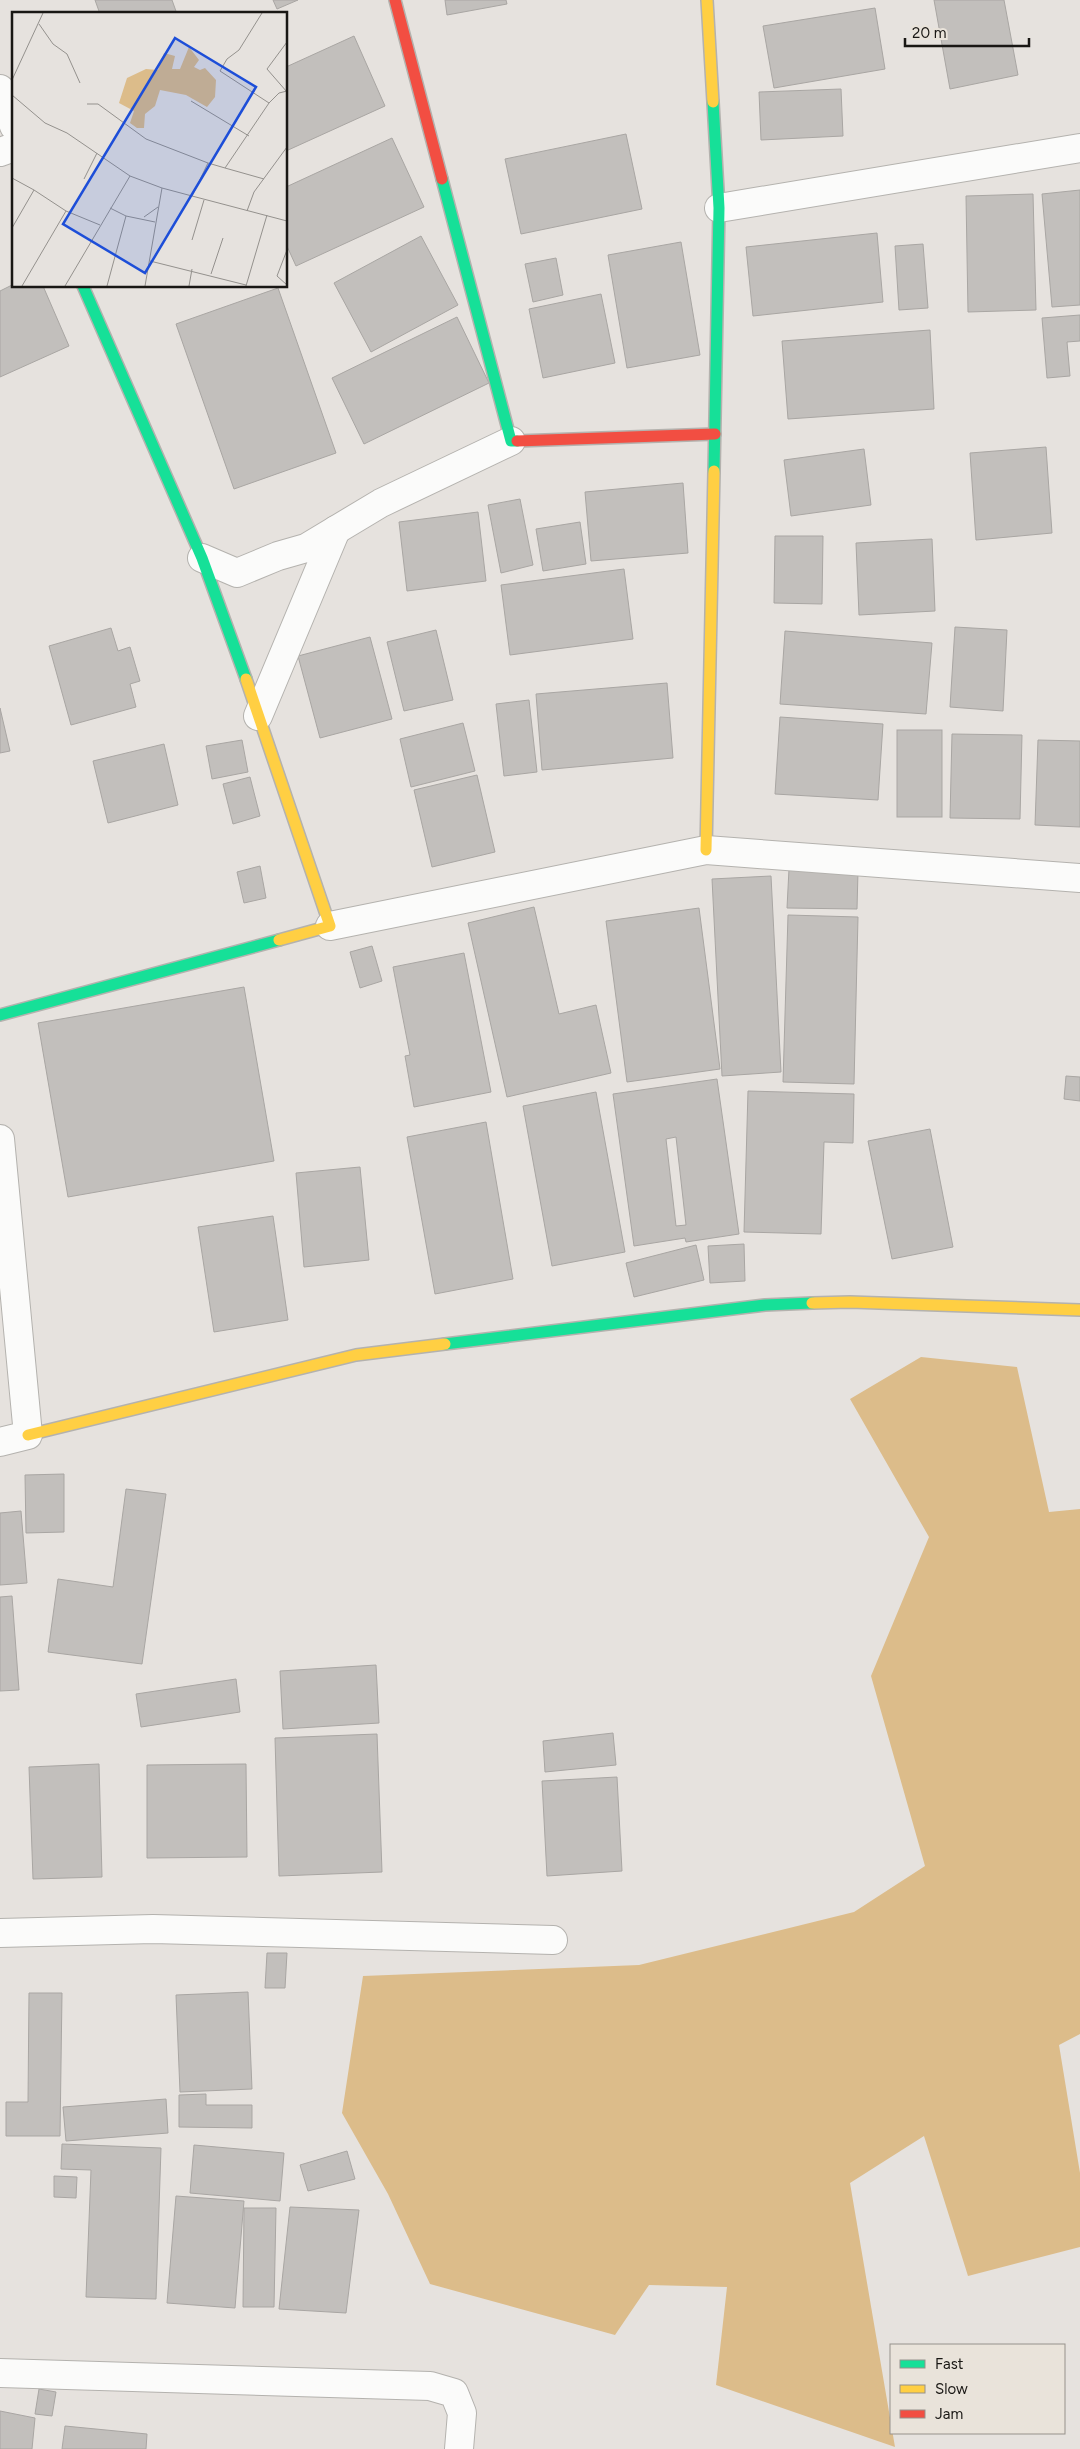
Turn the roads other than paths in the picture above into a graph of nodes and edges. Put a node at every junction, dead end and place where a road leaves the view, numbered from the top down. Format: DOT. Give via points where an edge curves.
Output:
graph roads {
  1 [pos="395,0"];
  2 [pos="707,0"];
  3 [pos="0,89"];
  4 [pos="12,121"];
  5 [pos="12,148"];
  6 [pos="1080,148"];
  7 [pos="0,152"];
  8 [pos="719,208"];
  9 [pos="84,288"];
  10 [pos="715,434"];
  11 [pos="511,441"];
  12 [pos="336,530"];
  13 [pos="202,558"];
  14 [pos="258,716"];
  15 [pos="706,850"];
  16 [pos="1080,878"];
  17 [pos="330,926"];
  18 [pos="0,1015"];
  19 [pos="0,1139"];
  20 [pos="1080,1310"];
  21 [pos="28,1435"];
  22 [pos="0,1442"];
  23 [pos="0,1933"];
  24 [pos="553,1940"];
  25 [pos="0,2373"];
  26 [pos="459,2449"];
  1 -- 11 [label="street"];
  2 -- 8 [label="street"];
  3 -- 4 [label="street"];
  5 -- 7 [label="street"];
  6 -- 8 [label="street"];
  8 -- 10 [label="street"];
  9 -- 13 [label="street"];
  10 -- 11 [label="street"];
  10 -- 15 [label="street"];
  11 -- 12 [label="street" via="381,503"];
  12 -- 13 [label="street" via="306,548 237,573"];
  12 -- 14 [label="street"];
  13 -- 14 [label="street"];
  14 -- 17 [label="street"];
  15 -- 16 [label="street"];
  15 -- 17 [label="street"];
  17 -- 18 [label="street"];
  19 -- 21 [label="street"];
  20 -- 21 [label="street" via="850,1302 756,1306 356,1355"];
  21 -- 22 [label="street"];
  23 -- 24 [label="street" via="153,1930"];
  25 -- 26 [label="street" via="430,2386 454,2393 462,2413"];
}
